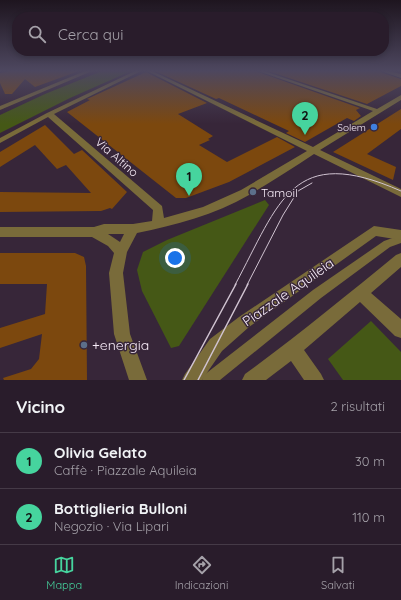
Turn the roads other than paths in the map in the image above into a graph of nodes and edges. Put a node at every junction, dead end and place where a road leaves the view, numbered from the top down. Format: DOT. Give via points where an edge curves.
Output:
graph roads {
  1 [pos="46,89"];
  2 [pos="101,89"];
  3 [pos="186,89"];
  4 [pos="312,89"];
  5 [pos="401,97"];
  6 [pos="0,108"];
  7 [pos="378,111"];
  8 [pos="49,114"];
  9 [pos="0,141"];
  10 [pos="314,151"];
  11 [pos="401,193"];
  12 [pos="158,224"];
  13 [pos="133,229"];
  14 [pos="0,232"];
  15 [pos="94,232"];
  16 [pos="401,235"];
  17 [pos="401,239"];
  18 [pos="121,251"];
  19 [pos="401,259"];
  20 [pos="360,292"];
  21 [pos="401,330"];
  22 [pos="292,349"];
  23 [pos="138,380"];
  24 [pos="191,380"];
  25 [pos="209,380"];
  26 [pos="252,380"];
  27 [pos="315,380"];
  1 -- 6 [label="street"];
  2 -- 8 [label="street"];
  3 -- 10 [label="street"];
  4 -- 7 [label="street"];
  5 -- 7 [label="street"];
  7 -- 10 [label="street"];
  8 -- 9 [label="street"];
  8 -- 12 [label="street, Via Altino" via="158,209"];
  10 -- 11 [label="street"];
  10 -- 12 [label="street" via="245,193 206,210"];
  12 -- 13 [label="street"];
  13 -- 15 [label="street"];
  13 -- 18 [label="street"];
  14 -- 15 [label="street"];
  15 -- 18 [label="street" via="112,242"];
  16 -- 24 [label="street, Piazzale Aquileia" via="374,231 244,322 216,345"];
  17 -- 25 [label="lane" via="387,244 317,294"];
  18 -- 23 [label="street" via="116,273 122,334"];
  19 -- 20 [label="street"];
  20 -- 21 [label="street"];
  20 -- 22 [label="street"];
  22 -- 26 [label="street"];
  22 -- 27 [label="street"];
}
